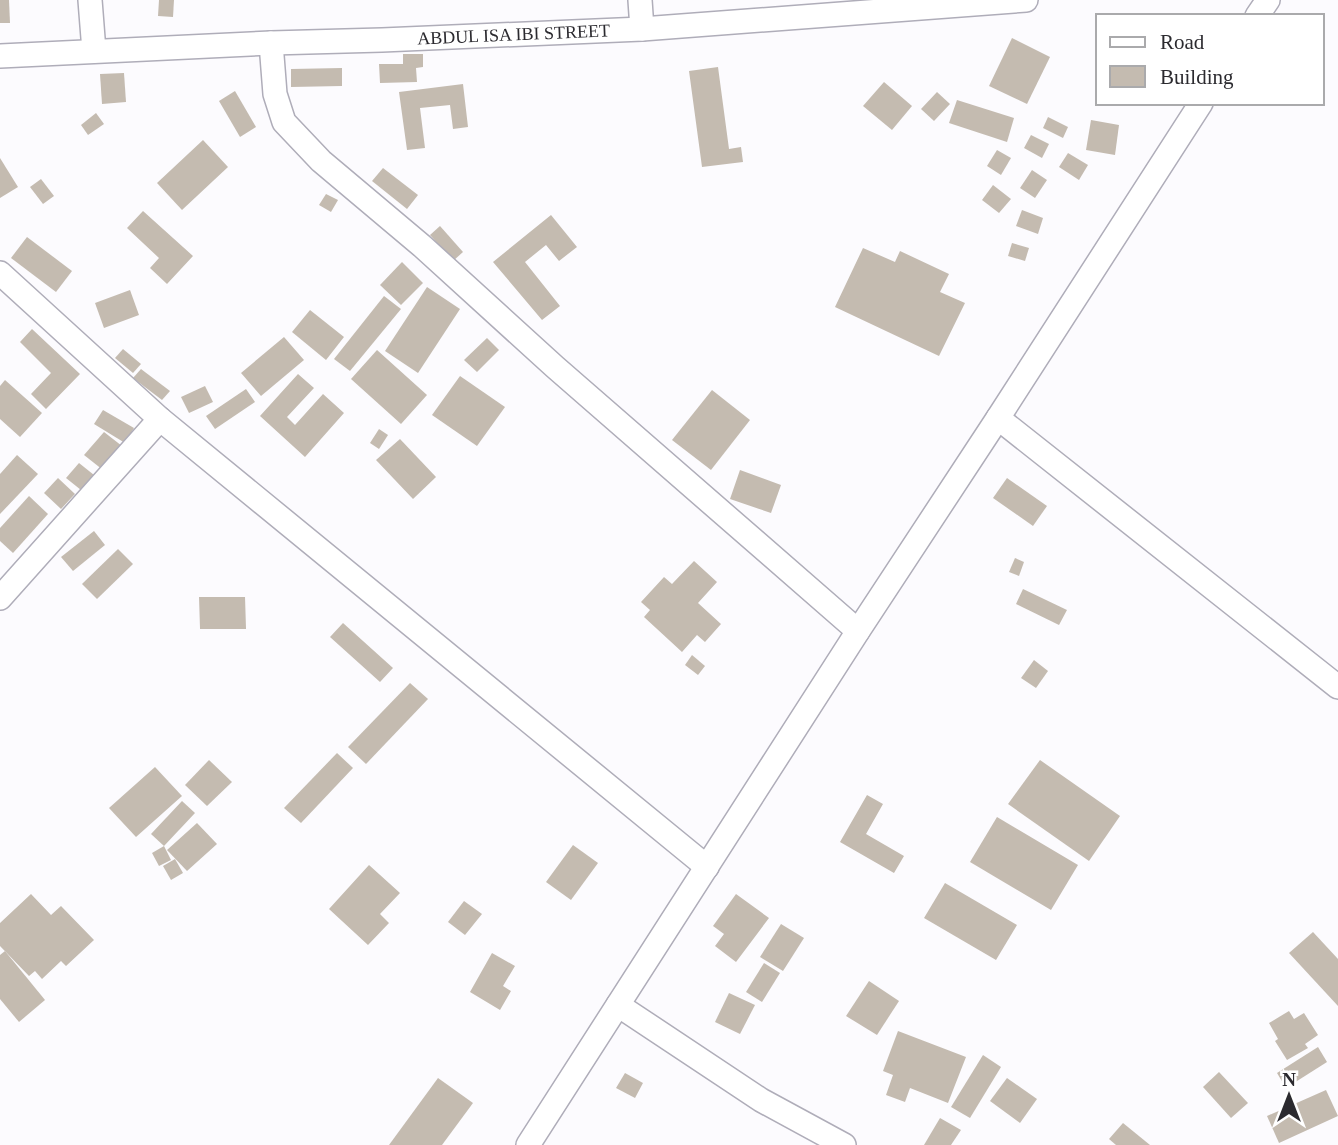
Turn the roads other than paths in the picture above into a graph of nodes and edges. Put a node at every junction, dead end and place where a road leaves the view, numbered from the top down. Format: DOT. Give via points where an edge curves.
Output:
graph roads {
  1 [pos="90,0"];
  2 [pos="640,0"];
  3 [pos="1026,0"];
  4 [pos="909,4"];
  5 [pos="642,29"];
  6 [pos="271,43"];
  7 [pos="94,51"];
  8 [pos="0,56"];
  9 [pos="1200,105"];
  10 [pos="0,273"];
  11 [pos="998,418"];
  12 [pos="160,419"];
  13 [pos="4,584"];
  14 [pos="858,631"];
  15 [pos="1338,687"];
  16 [pos="708,867"];
  17 [pos="618,1005"];
  18 [pos="528,1145"];
  19 [pos="844,1145"];
  1 -- 7 [label="street"];
  2 -- 5 [label="street"];
  3 -- 4 [label="street, ABDUL ISA IBI STREET"];
  4 -- 5 [label="street, ABDUL ISA IBI STREET"];
  5 -- 6 [label="street, ABDUL ISA IBI STREET"];
  6 -- 7 [label="street, ABDUL ISA IBI STREET"];
  6 -- 14 [label="street" via="275,94 284,122 321,161"];
  7 -- 8 [label="street, ABDUL ISA IBI STREET"];
  9 -- 11 [label="street"];
  10 -- 12 [label="street"];
  11 -- 14 [label="street"];
  11 -- 15 [label="street"];
  12 -- 13 [label="street"];
  12 -- 16 [label="street"];
  14 -- 16 [label="street"];
  16 -- 17 [label="street"];
  17 -- 18 [label="street"];
  17 -- 19 [label="street" via="761,1100"];
}
